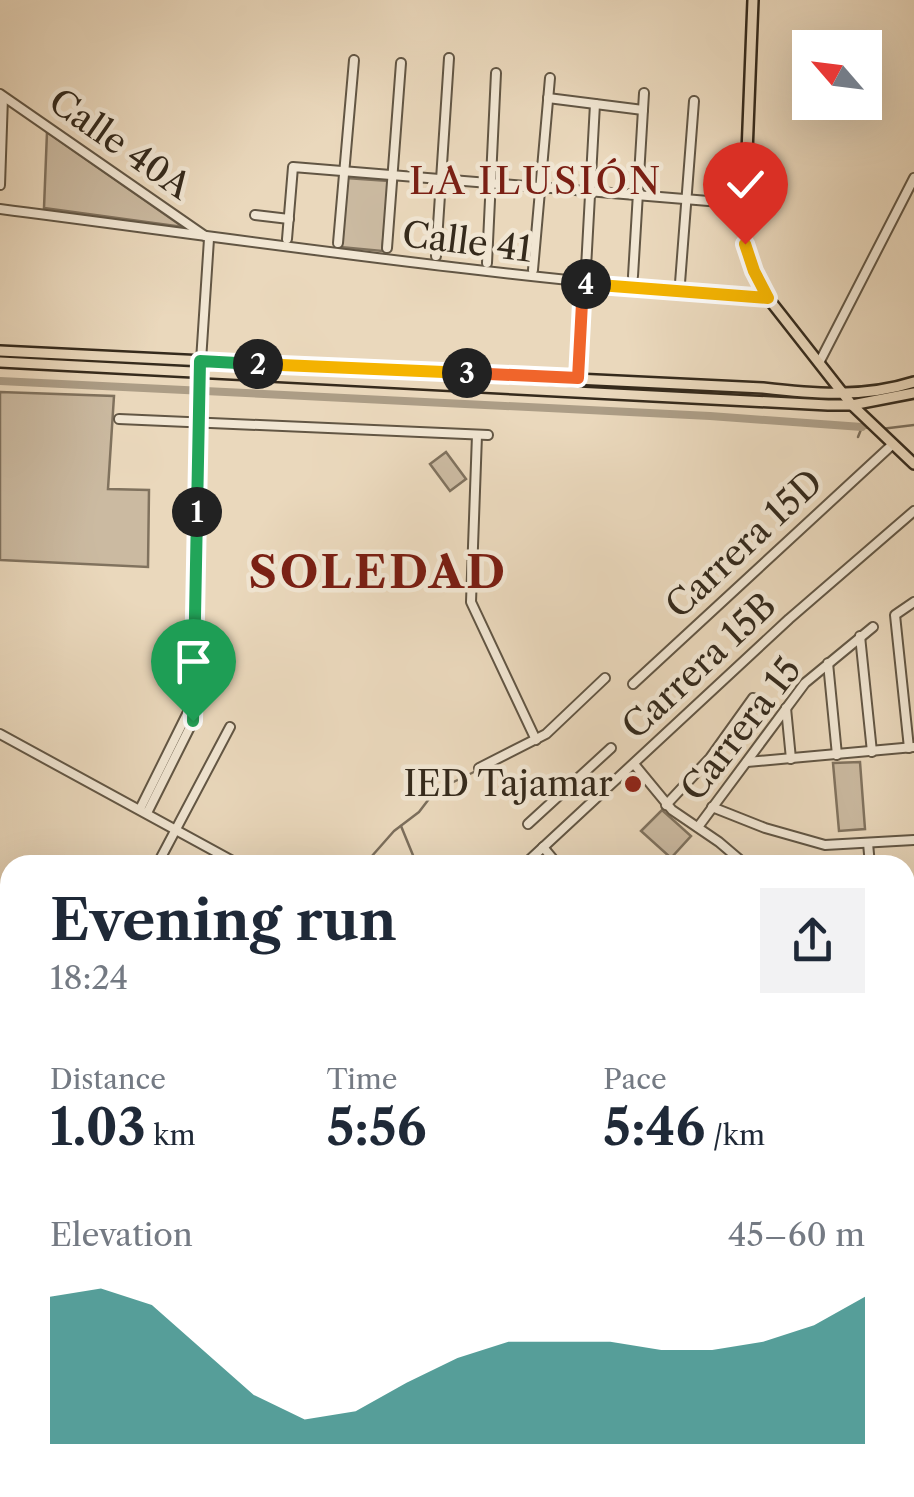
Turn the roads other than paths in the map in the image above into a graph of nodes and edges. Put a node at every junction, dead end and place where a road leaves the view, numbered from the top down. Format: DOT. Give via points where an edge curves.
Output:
graph roads {
  1 [pos="753,0"];
  2 [pos="449,58"];
  3 [pos="354,60"];
  4 [pos="402,62"];
  5 [pos="496,73"];
  6 [pos="550,78"];
  7 [pos="644,93"];
  8 [pos="2,96"];
  9 [pos="548,98"];
  10 [pos="694,101"];
  11 [pos="595,104"];
  12 [pos="643,110"];
  13 [pos="343,173"];
  14 [pos="392,177"];
  15 [pos="914,178"];
  16 [pos="441,180"];
  17 [pos="489,184"];
  18 [pos="0,185"];
  19 [pos="539,188"];
  20 [pos="590,193"];
  21 [pos="638,198"];
  22 [pos="685,201"];
  23 [pos="745,204"];
  24 [pos="0,209"];
  25 [pos="255,215"];
  26 [pos="289,219"];
  27 [pos="209,238"];
  28 [pos="287,239"];
  29 [pos="338,243"];
  30 [pos="387,248"];
  31 [pos="436,256"];
  32 [pos="486,263"];
  33 [pos="586,268"];
  34 [pos="533,270"];
  35 [pos="632,276"];
  36 [pos="680,282"];
  37 [pos="583,284"];
  38 [pos="768,298"];
  39 [pos="0,350"];
  40 [pos="200,361"];
  41 [pos="820,361"];
  42 [pos="0,362"];
  43 [pos="828,372"];
  44 [pos="200,377"];
  45 [pos="578,378"];
  46 [pos="914,382"];
  47 [pos="914,393"];
  48 [pos="810,394"];
  49 [pos="844,395"];
  50 [pos="852,405"];
  51 [pos="118,419"];
  52 [pos="199,422"];
  53 [pos="477,435"];
  54 [pos="488,435"];
  55 [pos="893,444"];
  56 [pos="914,464"];
  57 [pos="914,511"];
  58 [pos="914,602"];
  59 [pos="874,627"];
  60 [pos="860,636"];
  61 [pos="828,663"];
  62 [pos="914,666"];
  63 [pos="899,668"];
  64 [pos="605,678"];
  65 [pos="633,684"];
  66 [pos="753,698"];
  67 [pos="786,706"];
  68 [pos="230,728"];
  69 [pos="0,734"];
  70 [pos="536,740"];
  71 [pos="610,748"];
  72 [pos="912,748"];
  73 [pos="872,752"];
  74 [pos="837,755"];
  75 [pos="791,758"];
  76 [pos="748,762"];
  77 [pos="634,764"];
  78 [pos="479,768"];
  79 [pos="666,805"];
  80 [pos="712,807"];
  81 [pos="144,811"];
  82 [pos="528,824"];
  83 [pos="698,828"];
  84 [pos="176,829"];
  85 [pos="914,840"];
  86 [pos="868,843"];
  87 [pos="543,848"];
  88 [pos="162,855"];
  89 [pos="222,855"];
  90 [pos="535,855"];
  91 [pos="549,855"];
  92 [pos="733,855"];
  93 [pos="869,855"];
  1 -- 23 [label="main road"];
  2 -- 16 [label="street"];
  3 -- 13 [label="street"];
  4 -- 14 [label="street"];
  5 -- 17 [label="street"];
  6 -- 9 [label="street"];
  7 -- 12 [label="street"];
  8 -- 18 [label="street"];
  8 -- 27 [label="street, Calle 40A"];
  9 -- 11 [label="street"];
  9 -- 19 [label="street"];
  10 -- 22 [label="street"];
  11 -- 12 [label="street"];
  11 -- 20 [label="street"];
  12 -- 21 [label="street"];
  13 -- 14 [label="street"];
  13 -- 26 [label="street" via="294,167"];
  13 -- 29 [label="street"];
  14 -- 16 [label="street"];
  14 -- 30 [label="street"];
  15 -- 41 [label="street"];
  16 -- 17 [label="street"];
  16 -- 31 [label="street"];
  17 -- 19 [label="street"];
  17 -- 32 [label="street"];
  19 -- 20 [label="street"];
  19 -- 34 [label="street"];
  20 -- 21 [label="street"];
  20 -- 33 [label="street"];
  21 -- 22 [label="street"];
  21 -- 35 [label="street"];
  22 -- 23 [label="street"];
  22 -- 36 [label="street"];
  23 -- 38 [label="main road" via="745,244"];
  24 -- 27 [label="street, Calle 41"];
  25 -- 26 [label="street"];
  26 -- 28 [label="street"];
  27 -- 37 [label="street, Calle 41"];
  27 -- 40 [label="street"];
  37 -- 38 [label="street, Calle 41"];
  37 -- 45 [label="street"];
  38 -- 41 [label="main road"];
  39 -- 40 [label="main road"];
  40 -- 44 [label="street"];
  40 -- 45 [label="main road"];
  41 -- 43 [label="main road"];
  42 -- 44 [label="main road"];
  43 -- 48 [label="main road"];
  43 -- 49 [label="main road"];
  44 -- 50 [label="main road"];
  44 -- 52 [label="street"];
  45 -- 48 [label="main road"];
  46 -- 49 [label="main road"];
  47 -- 50 [label="main road"];
  48 -- 49 [label="main road"];
  49 -- 50 [label="main road"];
  50 -- 55 [label="main road"];
  51 -- 52 [label="street"];
  52 -- 53 [label="street"];
  52 -- 81 [label="street" via="191,711"];
  53 -- 54 [label="street"];
  53 -- 70 [label="street" via="470,602"];
  55 -- 56 [label="main road"];
  55 -- 65 [label="street, Carrera 15D"];
  57 -- 77 [label="street, Carrera 15B"];
  58 -- 63 [label="street" via="896,615"];
  59 -- 60 [label="street, Carrera 15"];
  60 -- 61 [label="street, Carrera 15"];
  60 -- 73 [label="street"];
  61 -- 67 [label="street, Carrera 15"];
  61 -- 74 [label="street"];
  62 -- 63 [label="street"];
  63 -- 72 [label="street"];
  64 -- 70 [label="street"];
  66 -- 79 [label="street"];
  67 -- 75 [label="street"];
  67 -- 76 [label="street, Carrera 15"];
  68 -- 84 [label="street"];
  69 -- 81 [label="street"];
  70 -- 78 [label="street"];
  71 -- 82 [label="street"];
  72 -- 73 [label="street"];
  73 -- 74 [label="street"];
  74 -- 75 [label="street"];
  75 -- 76 [label="street"];
  76 -- 80 [label="street, Carrera 15"];
  77 -- 79 [label="street"];
  77 -- 87 [label="street, Carrera 15B"];
  79 -- 83 [label="street"];
  80 -- 83 [label="street, Carrera 15"];
  80 -- 86 [label="street" via="825,845"];
  81 -- 84 [label="street"];
  83 -- 92 [label="street"];
  84 -- 88 [label="street"];
  84 -- 89 [label="street"];
  85 -- 86 [label="street"];
  86 -- 93 [label="street"];
  87 -- 90 [label="street, Carrera 15B"];
  87 -- 91 [label="street"];
}
